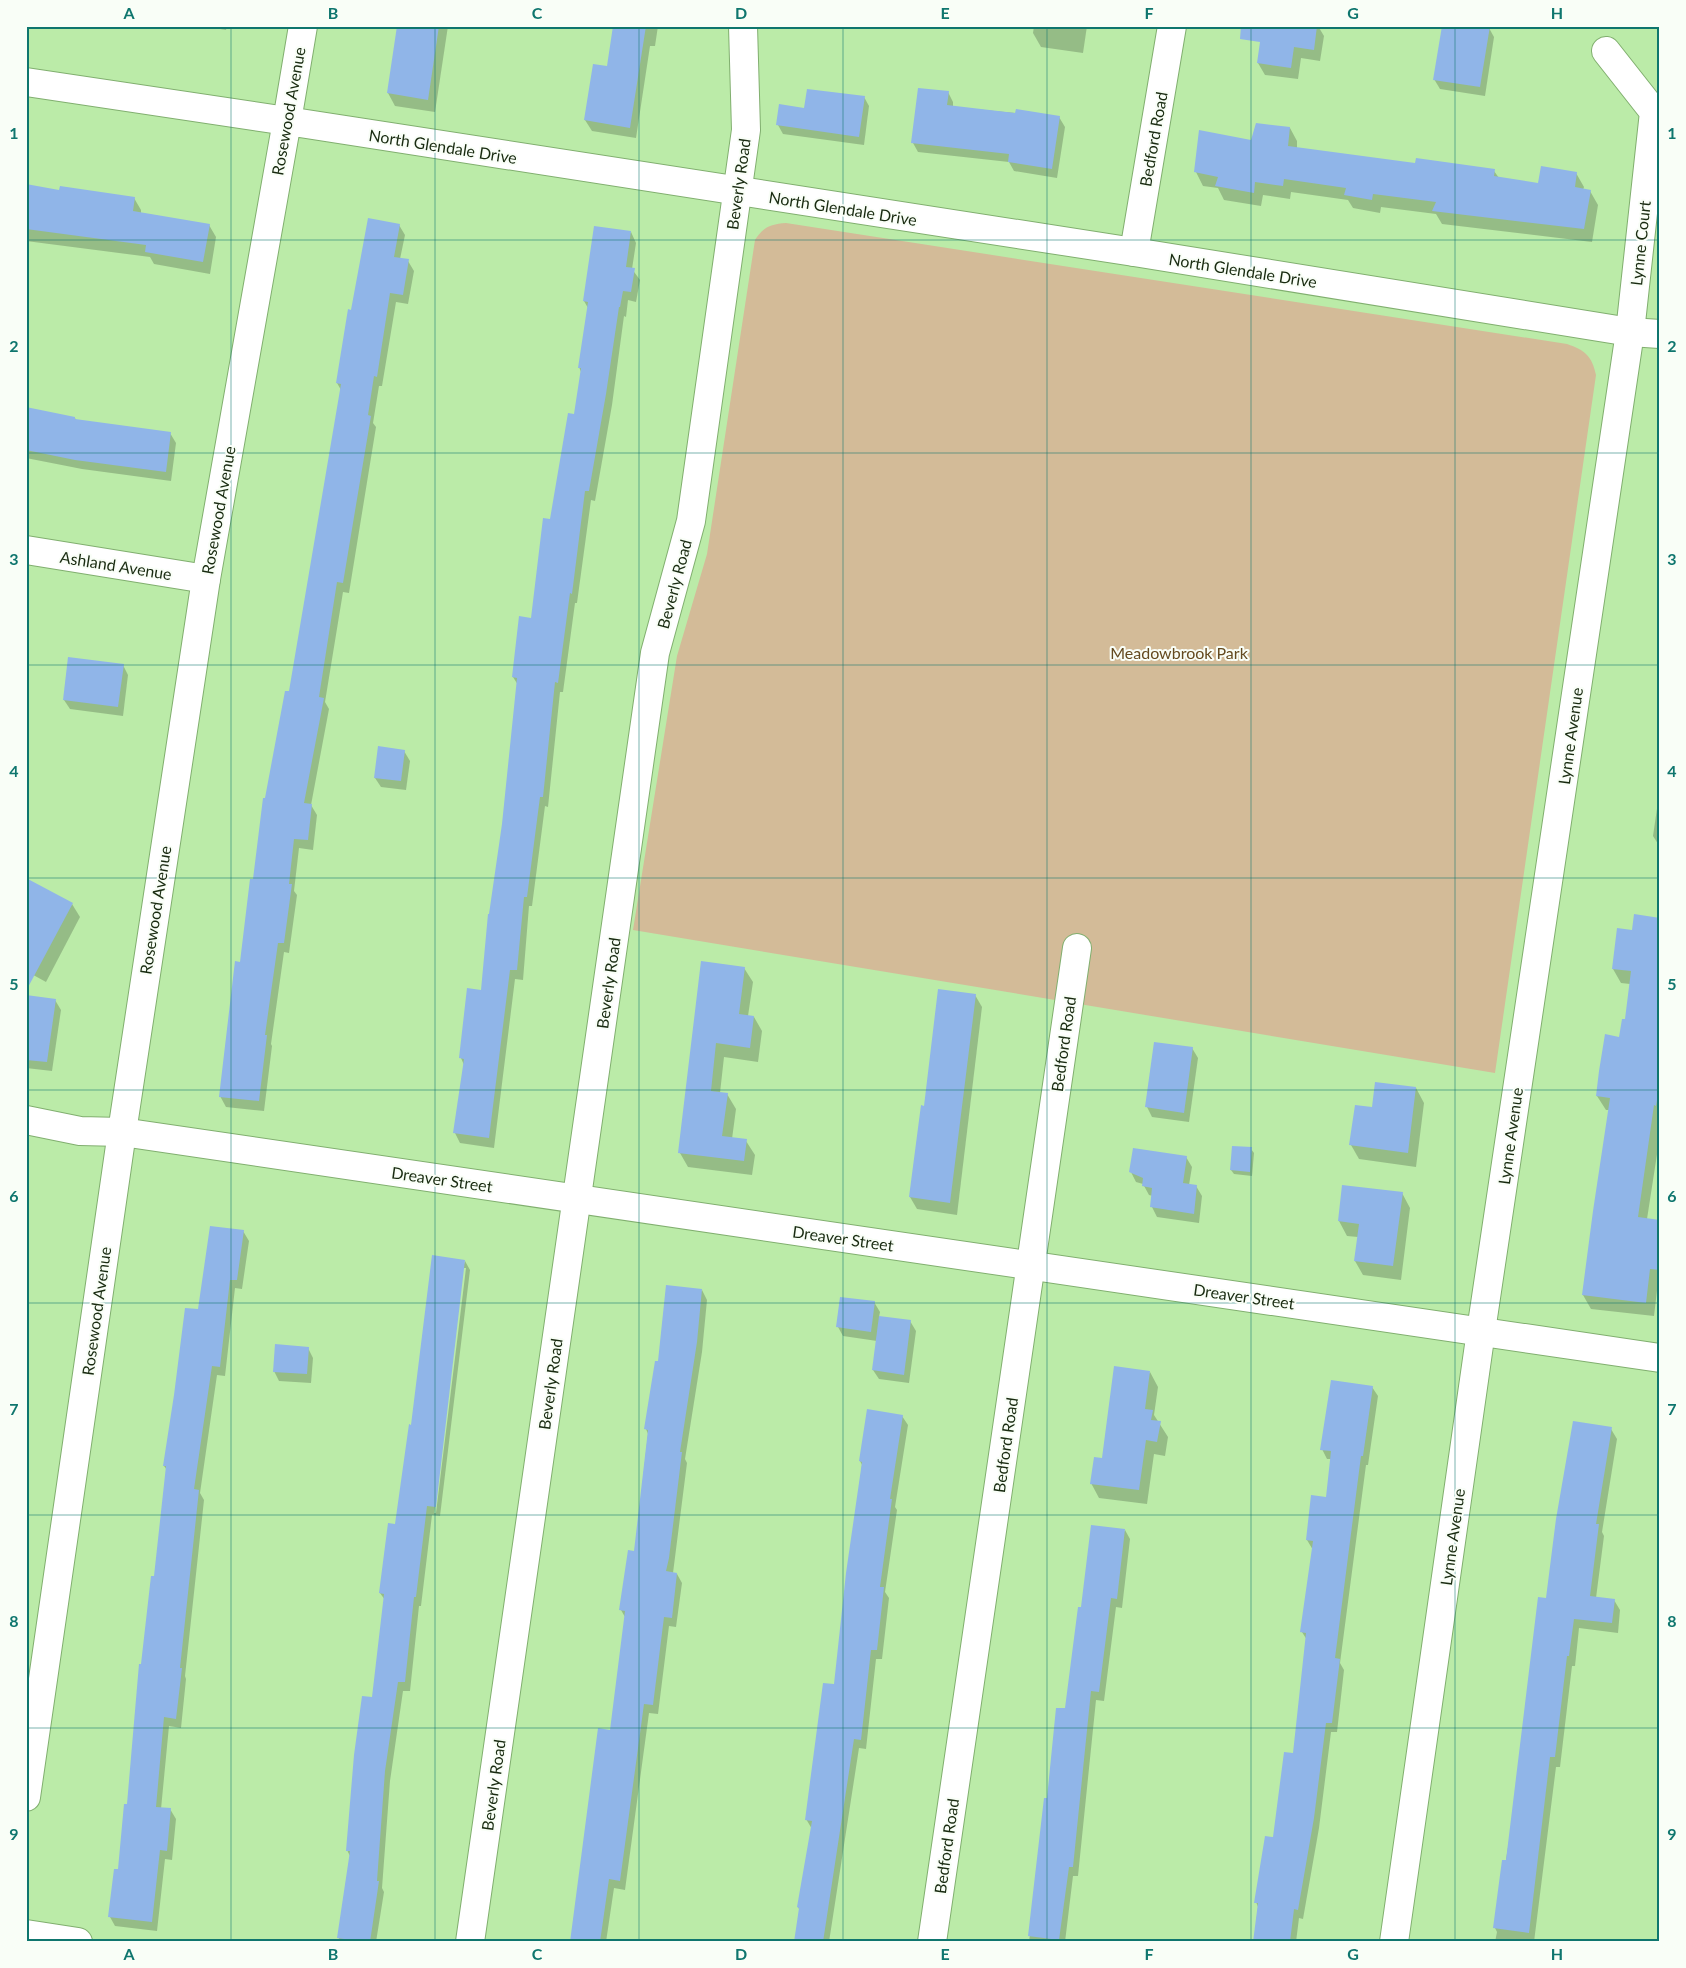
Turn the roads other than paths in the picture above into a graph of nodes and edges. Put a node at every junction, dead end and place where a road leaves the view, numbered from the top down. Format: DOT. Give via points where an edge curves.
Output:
graph roads {
  1 [pos="303,26"];
  2 [pos="742,26"];
  3 [pos="1172,26"];
  4 [pos="1606,51"];
  5 [pos="26,82"];
  6 [pos="287,121"];
  7 [pos="736,192"];
  8 [pos="1134,252"];
  9 [pos="1630,332"];
  10 [pos="1660,334"];
  11 [pos="26,550"];
  12 [pos="206,579"];
  13 [pos="1077,948"];
  14 [pos="26,1120"];
  15 [pos="122,1132"];
  16 [pos="577,1199"];
  17 [pos="1031,1265"];
  18 [pos="1481,1331"];
  19 [pos="1660,1358"];
  20 [pos="26,1797"];
  21 [pos="26,1934"];
  22 [pos="78,1942"];
  23 [pos="470,1942"];
  24 [pos="932,1942"];
  25 [pos="1394,1942"];
  1 -- 6 [label="street, Rosewood Avenue"];
  2 -- 7 [label="street, Beverly Road" via="746,130"];
  3 -- 8 [label="street, Bedford Road"];
  4 -- 9 [label="street, Lynne Court" via="1654,112"];
  5 -- 6 [label="street, North Glendale Drive"];
  6 -- 7 [label="street, North Glendale Drive"];
  6 -- 12 [label="street, Rosewood Avenue"];
  7 -- 8 [label="street, North Glendale Drive"];
  7 -- 16 [label="street, Beverly Road" via="691,521 655,653"];
  8 -- 9 [label="street, North Glendale Drive"];
  9 -- 10 [label="street, North Glendale Drive"];
  9 -- 18 [label="street, Lynne Avenue"];
  11 -- 12 [label="street, Ashland Avenue"];
  12 -- 15 [label="street, Rosewood Avenue"];
  13 -- 17 [label="street, Bedford Road"];
  14 -- 15 [label="street, Dreaver Street" via="80,1132"];
  15 -- 16 [label="street, Dreaver Street"];
  15 -- 20 [label="street, Rosewood Avenue"];
  16 -- 17 [label="street, Dreaver Street"];
  16 -- 23 [label="street, Beverly Road"];
  17 -- 18 [label="street, Dreaver Street"];
  17 -- 24 [label="street, Bedford Road"];
  18 -- 19 [label="street, Dreaver Street"];
  18 -- 25 [label="street, Lynne Avenue"];
  21 -- 22 [label="street"];
}
